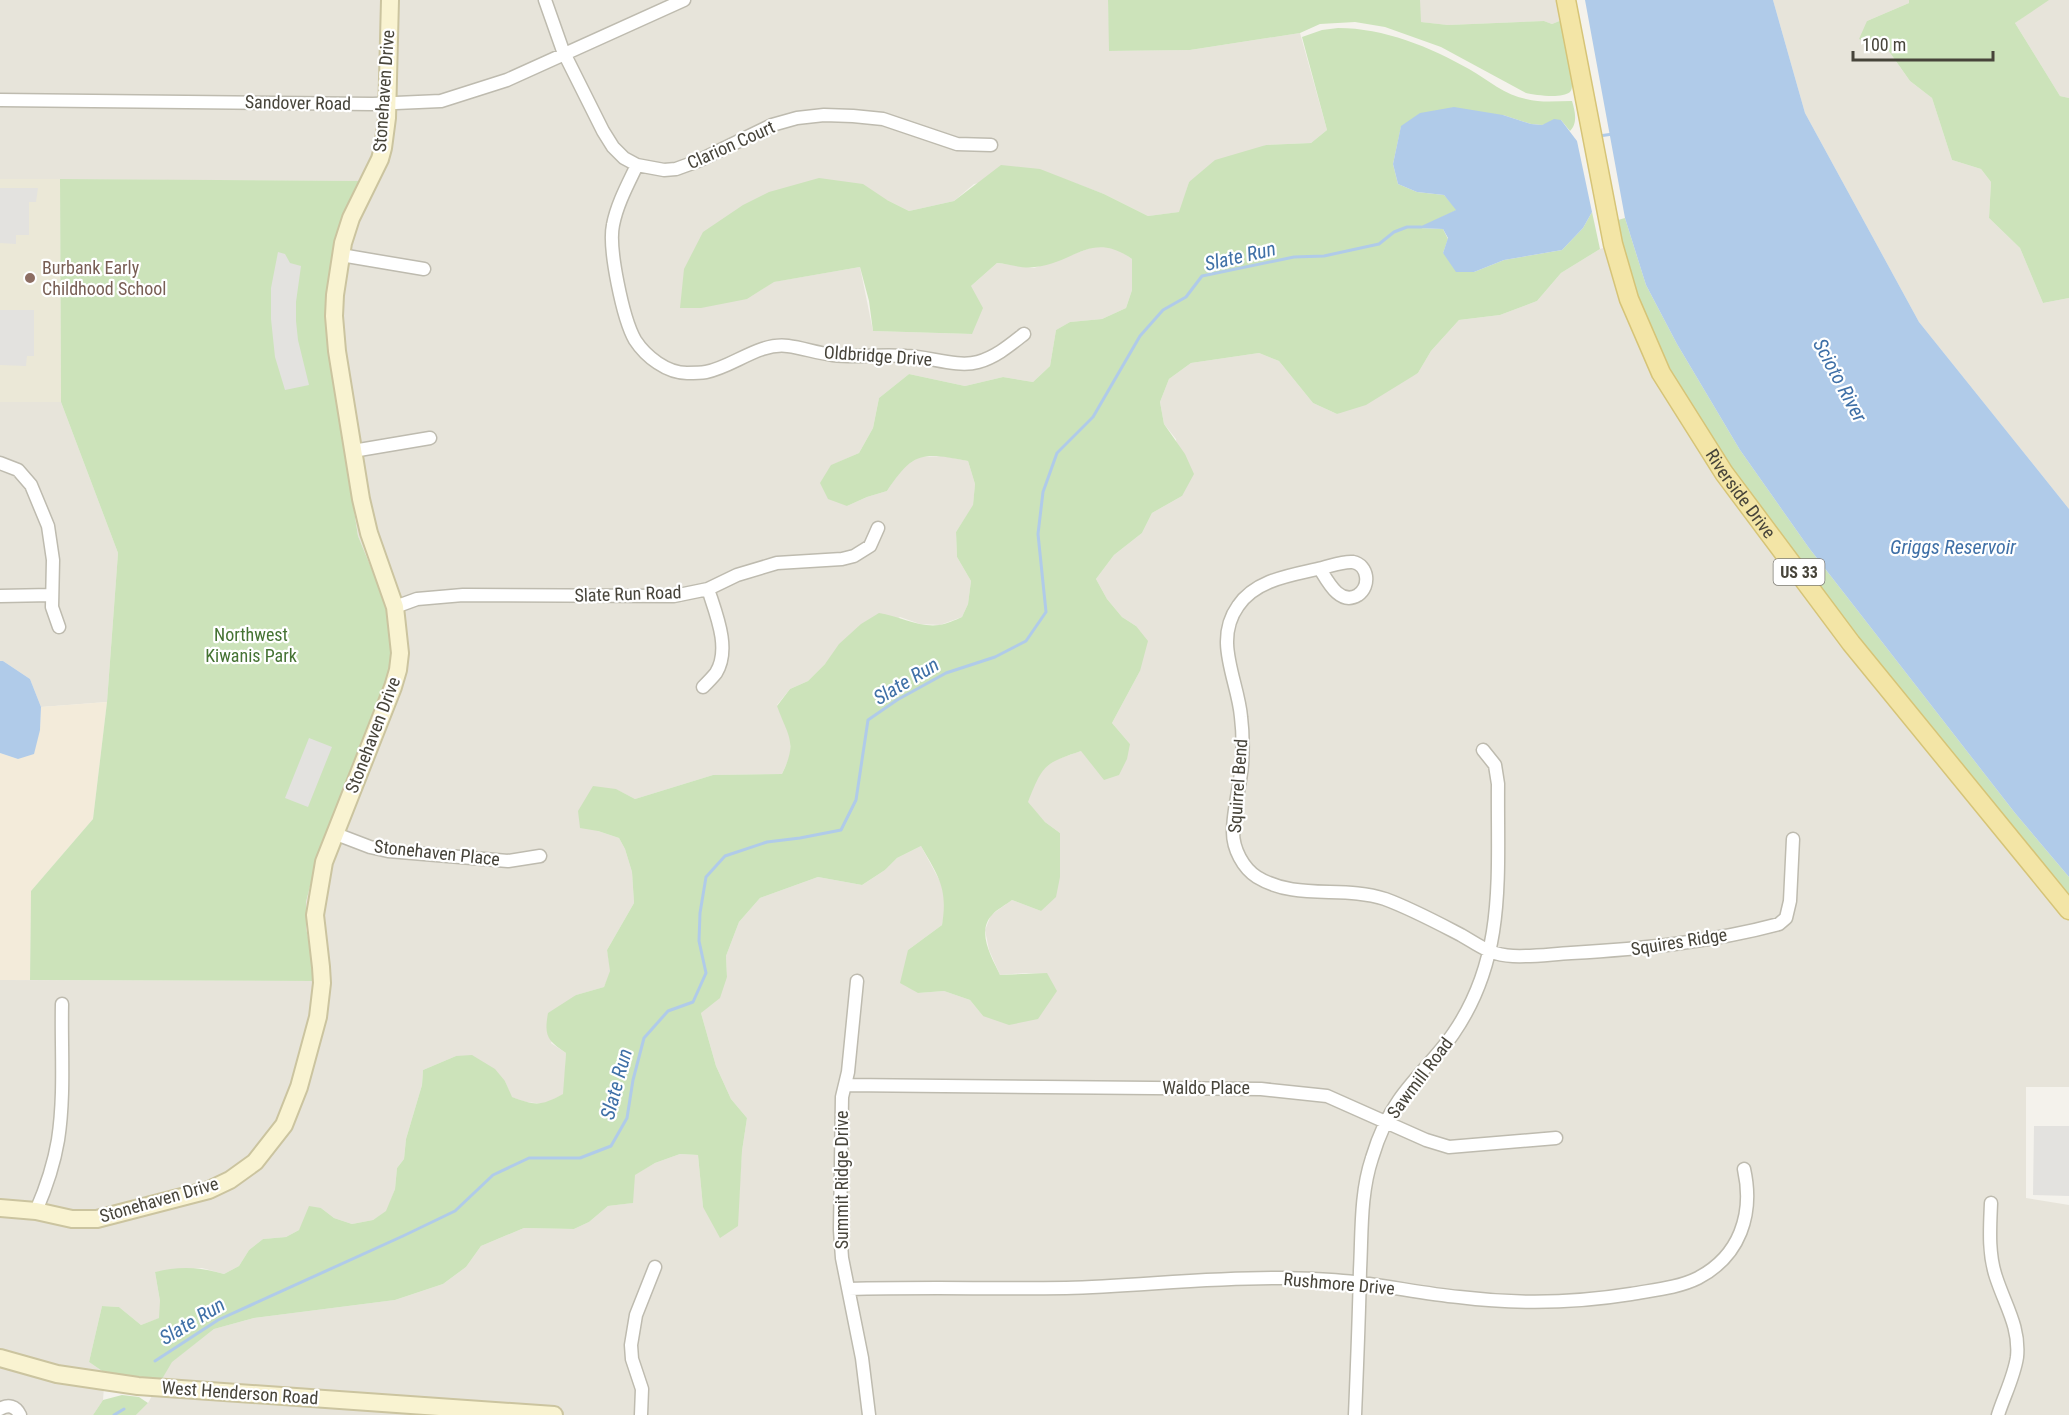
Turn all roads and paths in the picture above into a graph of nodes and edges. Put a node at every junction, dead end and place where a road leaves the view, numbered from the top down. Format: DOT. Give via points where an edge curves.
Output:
graph roads {
  1 [pos="390,0"];
  2 [pos="545,0"];
  3 [pos="684,0"];
  4 [pos="1566,0"];
  5 [pos="565,54"];
  6 [pos="0,100"];
  7 [pos="387,104"];
  8 [pos="992,145"];
  9 [pos="637,165"];
  10 [pos="341,255"];
  11 [pos="424,269"];
  12 [pos="1024,334"];
  13 [pos="430,438"];
  14 [pos="354,451"];
  15 [pos="0,463"];
  16 [pos="878,528"];
  17 [pos="1320,569"];
  18 [pos="708,589"];
  19 [pos="52,595"];
  20 [pos="0,596"];
  21 [pos="395,607"];
  22 [pos="59,627"];
  23 [pos="703,687"];
  24 [pos="1483,750"];
  25 [pos="336,834"];
  26 [pos="1792,839"];
  27 [pos="540,856"];
  28 [pos="2069,910"];
  29 [pos="1490,953"];
  30 [pos="857,981"];
  31 [pos="62,1004"];
  32 [pos="845,1085"];
  33 [pos="1387,1123"];
  34 [pos="1556,1138"];
  35 [pos="1744,1170"];
  36 [pos="1991,1203"];
  37 [pos="0,1208"];
  38 [pos="36,1211"];
  39 [pos="655,1267"];
  40 [pos="1360,1282"];
  41 [pos="849,1289"];
  42 [pos="0,1358"];
  43 [pos="0,1409"];
  44 [pos="398,1409"];
  45 [pos="20,1415"];
  46 [pos="554,1415"];
  47 [pos="641,1415"];
  48 [pos="869,1415"];
  49 [pos="1355,1415"];
  50 [pos="1998,1415"];
  1 -- 7 [label="street, Stonehaven Drive"];
  2 -- 5 [label="street, Clarion Court"];
  3 -- 5 [label="street, Sandover Road"];
  4 -- 28 [label="main road, Riverside Drive / US 33" via="1609,226 1629,299 1661,373 1724,473 1851,643"];
  5 -- 7 [label="street, Sandover Road" via="507,80 441,101"];
  5 -- 9 [label="street, Clarion Court" via="613,147"];
  6 -- 7 [label="street, Sandover Road"];
  7 -- 10 [label="street, Stonehaven Drive" via="380,159 351,218"];
  8 -- 9 [label="street, Clarion Court" via="957,144 884,120 824,115 772,125 676,169"];
  9 -- 12 [label="street, Oldbridge Drive" via="612,226 613,258 635,340 645,353 670,369 706,372 765,348 785,346 834,355 905,355 976,363"];
  10 -- 11 [label="street"];
  10 -- 14 [label="street, Stonehaven Drive" via="335,335"];
  13 -- 14 [label="street"];
  14 -- 21 [label="street, Stonehaven Drive" via="369,533"];
  15 -- 19 [label="street" via="18,470 31,485 48,526 53,560"];
  16 -- 18 [label="street, Slate Run Road" via="870,546 855,556 777,563"];
  17 -- 29 [label="street, Squirrel Bend" via="1260,587 1240,603 1229,621 1227,649 1241,716 1243,753 1233,836 1236,849 1248,870 1274,885 1298,891 1351,892 1382,898 1425,916"];
  18 -- 21 [label="street, Slate Run Road" via="674,596 455,595 417,599"];
  18 -- 23 [label="street" via="722,653 716,672"];
  19 -- 20 [label="street"];
  19 -- 22 [label="street"];
  21 -- 25 [label="street, Stonehaven Drive" via="398,670"];
  24 -- 29 [label="street, Sawmill Road" via="1495,765 1498,784 1496,907"];
  25 -- 27 [label="street, Stonehaven Place" via="388,851 508,861"];
  25 -- 38 [label="street, Stonehaven Drive" via="324,862 315,915 322,975 318,1017 299,1087 284,1125 268,1146 255,1162 209,1190 97,1219 72,1220"];
  26 -- 29 [label="street, Squires Ridge" via="1790,901 1786,918 1779,924 1623,950 1515,956"];
  29 -- 33 [label="street, Sawmill Road" via="1468,1010 1399,1100"];
  30 -- 32 [label="street, Summit Ridge Drive"];
  31 -- 38 [label="street" via="58,1138"];
  32 -- 33 [label="street, Waldo Place" via="1261,1089 1327,1096"];
  32 -- 41 [label="street, Summit Ridge Drive" via="840,1230"];
  33 -- 34 [label="street, Waldo Place" via="1449,1147"];
  33 -- 40 [label="street, Sawmill Road" via="1371,1158 1367,1178"];
  35 -- 40 [label="street, Rushmore Drive" via="1747,1216 1734,1247 1707,1272 1681,1285 1612,1297 1510,1301 1460,1298"];
  36 -- 50 [label="street" via="1991,1258 2015,1324 2017,1341 2017,1358"];
  37 -- 38 [label="street, Stonehaven Drive"];
  39 -- 47 [label="street" via="636,1315 631,1345 642,1389"];
  40 -- 41 [label="street, Rushmore Drive" via="1238,1278 1068,1288"];
  40 -- 49 [label="street, Sawmill Road"];
  41 -- 48 [label="street, Summit Ridge Drive"];
  42 -- 44 [label="street, West Henderson Road" via="100,1382"];
  43 -- 45 [label="street" via="11,1406"];
  44 -- 46 [label="street, West Henderson Road"];
}
